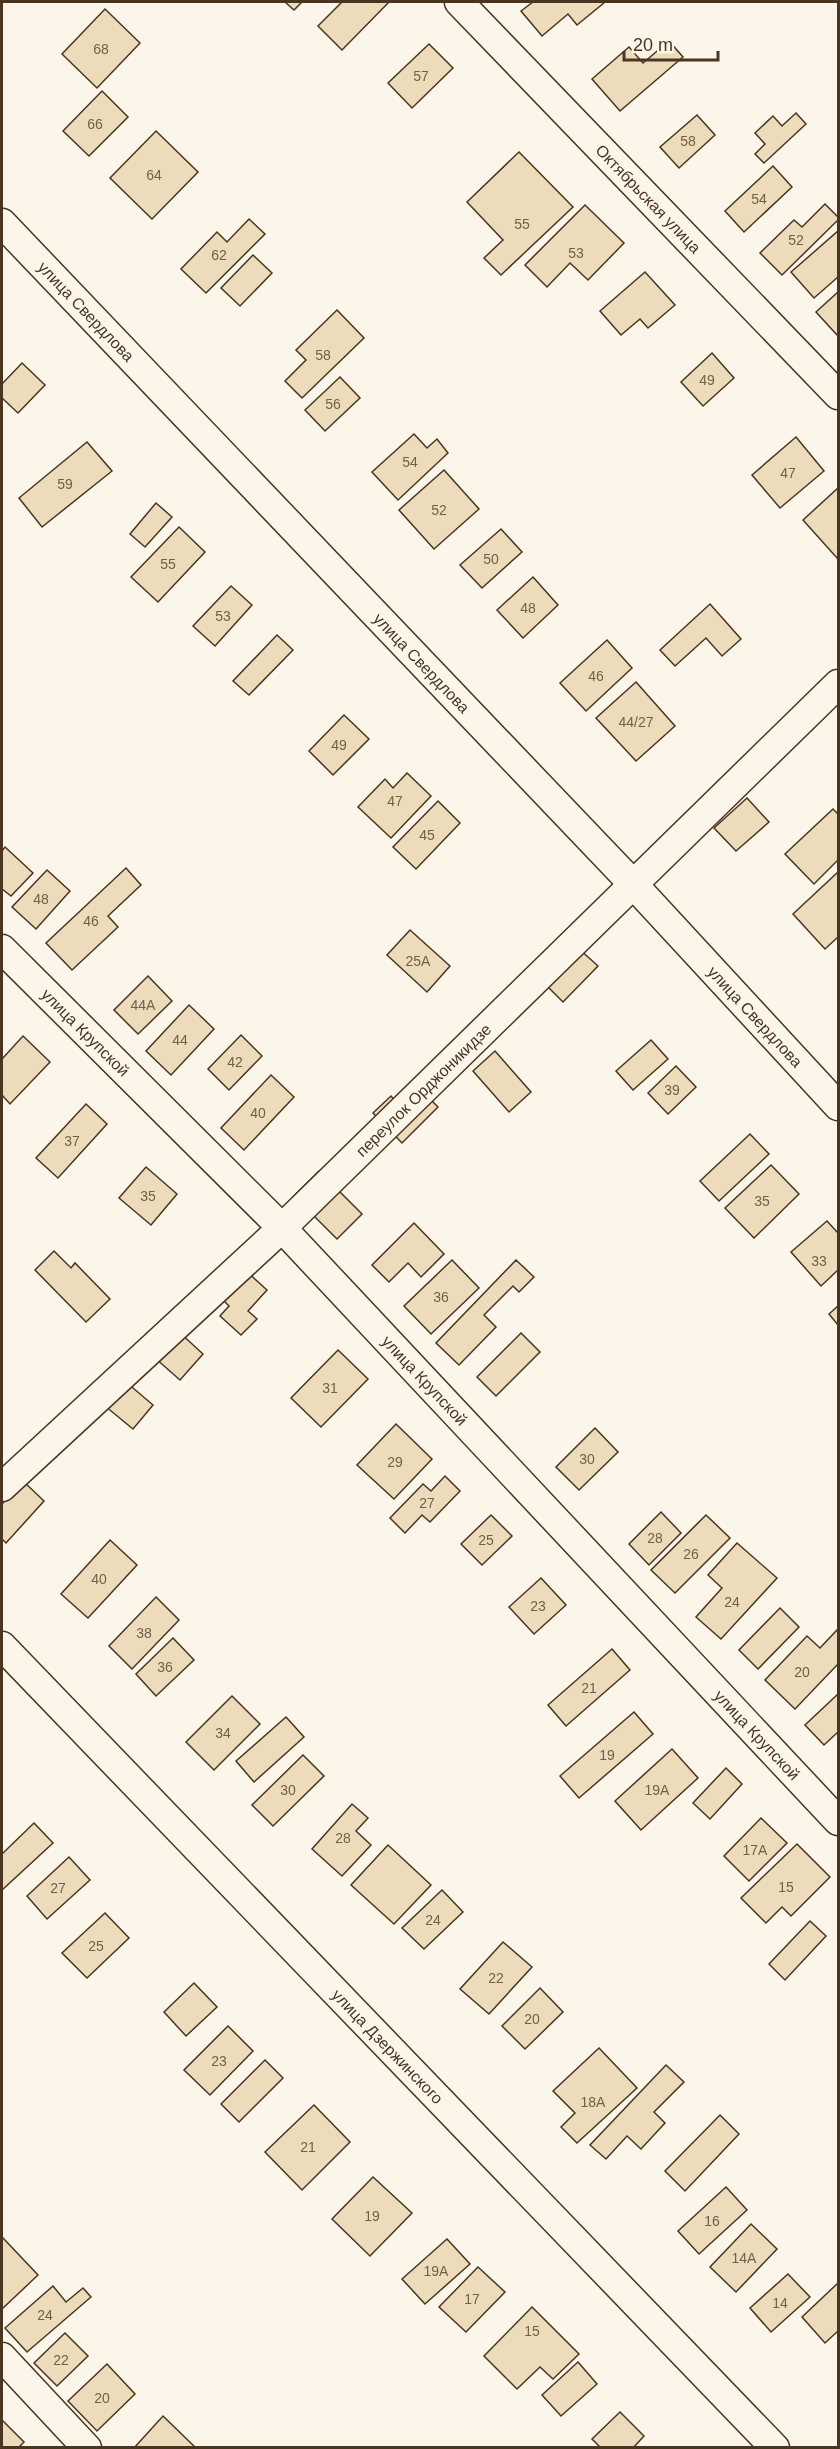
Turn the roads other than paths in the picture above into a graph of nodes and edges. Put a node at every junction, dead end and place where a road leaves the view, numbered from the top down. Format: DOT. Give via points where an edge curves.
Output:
graph roads {
  1 [pos="459,2"];
  2 [pos="2,223"];
  3 [pos="838,395"];
  4 [pos="838,684"];
  5 [pos="633,884"];
  6 [pos="2,949"];
  7 [pos="838,1106"];
  8 [pos="282,1228"];
  9 [pos="2,1487"];
  10 [pos="2,1646"];
  11 [pos="838,1821"];
  12 [pos="2,2357"];
  13 [pos="87,2448"];
  14 [pos="775,2448"];
  1 -- 3 [label="street, Октябрьская улица"];
  2 -- 5 [label="street, улица Свердлова"];
  4 -- 5 [label="street, переулок Орджоникидзе"];
  5 -- 7 [label="street, улица Свердлова"];
  5 -- 8 [label="street, переулок Орджоникидзе"];
  6 -- 8 [label="street, улица Крупской"];
  8 -- 9 [label="street, переулок Орджоникидзе"];
  8 -- 11 [label="street, улица Крупской"];
  10 -- 14 [label="street, улица Дзержинского"];
  12 -- 13 [label="street"];
}
